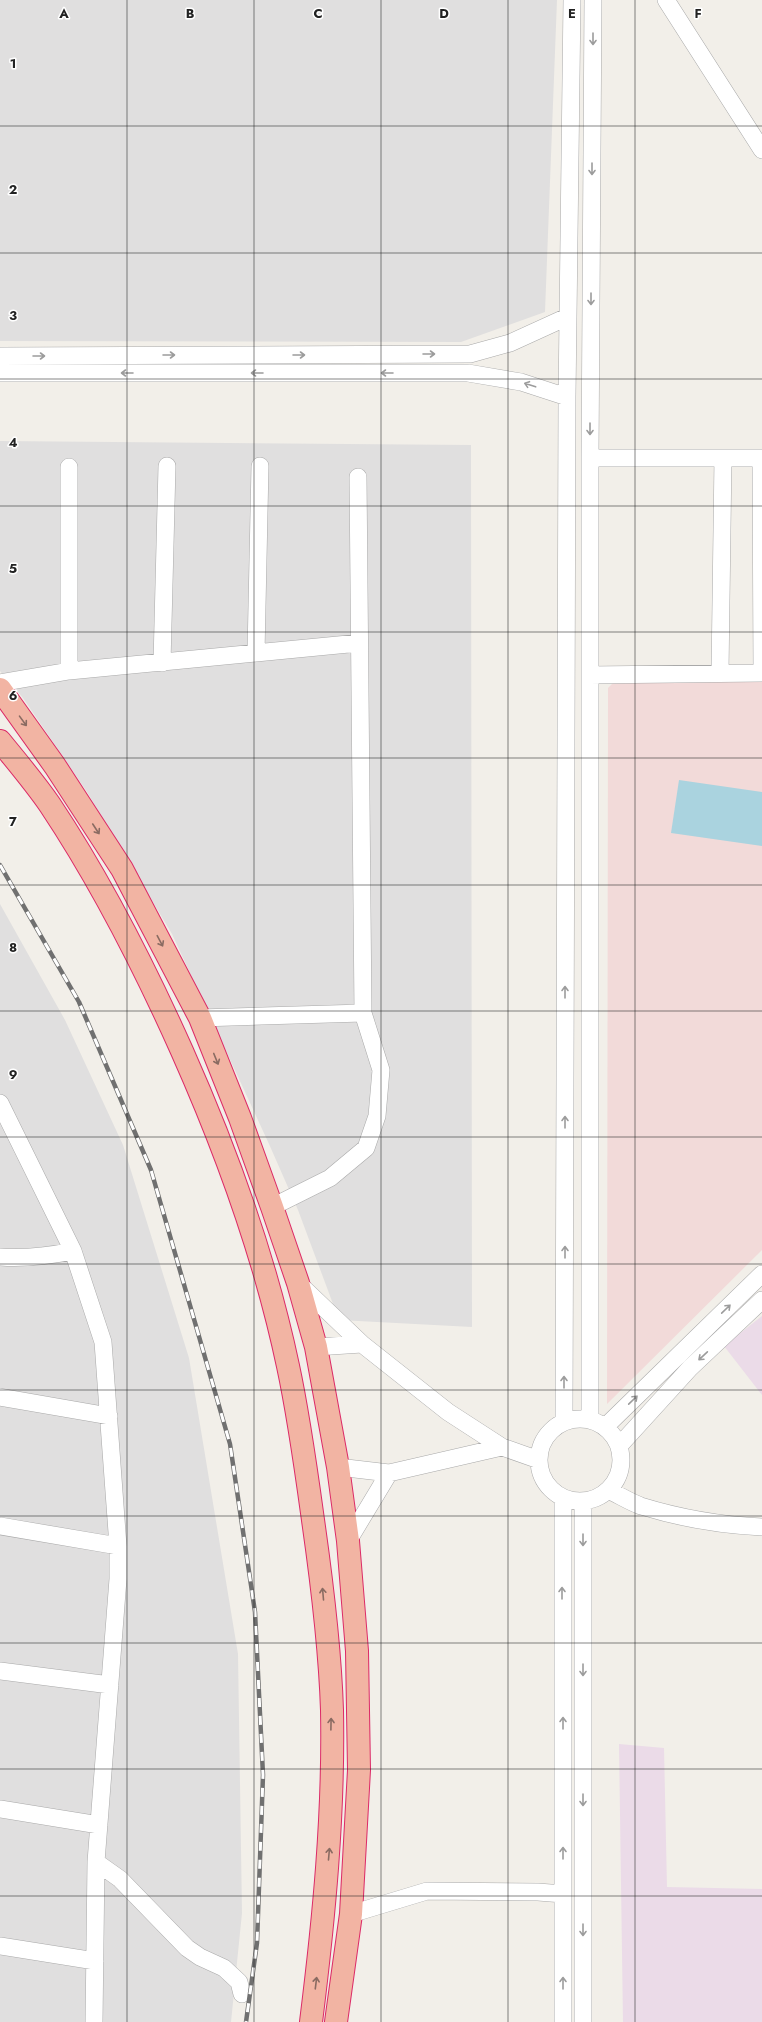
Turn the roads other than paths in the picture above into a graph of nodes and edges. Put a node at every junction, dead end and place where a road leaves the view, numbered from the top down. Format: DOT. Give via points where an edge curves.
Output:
graph roads {
  1 [pos="572,0"];
  2 [pos="593,0"];
  3 [pos="666,0"];
  4 [pos="762,150"];
  5 [pos="568,317"];
  6 [pos="351,355"];
  7 [pos="0,356"];
  8 [pos="0,373"];
  9 [pos="351,373"];
  10 [pos="567,397"];
  11 [pos="590,458"];
  12 [pos="723,458"];
  13 [pos="761,458"];
  14 [pos="167,466"];
  15 [pos="260,466"];
  16 [pos="69,467"];
  17 [pos="358,477"];
  18 [pos="359,643"];
  19 [pos="256,653"];
  20 [pos="162,663"];
  21 [pos="69,671"];
  22 [pos="720,673"];
  23 [pos="762,673"];
  24 [pos="590,675"];
  25 [pos="0,683"];
  26 [pos="0,689"];
  27 [pos="0,740"];
  28 [pos="363,1013"];
  29 [pos="200,1018"];
  30 [pos="0,1103"];
  31 [pos="272,1207"];
  32 [pos="73,1251"];
  33 [pos="0,1257"];
  34 [pos="762,1274"];
  35 [pos="298,1283"];
  36 [pos="762,1300"];
  37 [pos="362,1344"];
  38 [pos="316,1347"];
  39 [pos="0,1397"];
  40 [pos="110,1416"];
  41 [pos="590,1420"];
  42 [pos="564,1421"];
  43 [pos="605,1427"];
  44 [pos="618,1446"];
  45 [pos="502,1447"];
  46 [pos="539,1460"];
  47 [pos="338,1467"];
  48 [pos="389,1473"];
  49 [pos="608,1490"];
  50 [pos="563,1498"];
  51 [pos="582,1501"];
  52 [pos="0,1526"];
  53 [pos="762,1527"];
  54 [pos="348,1541"];
  55 [pos="118,1546"];
  56 [pos="0,1671"];
  57 [pos="110,1685"];
  58 [pos="0,1809"];
  59 [pos="98,1825"];
  60 [pos="96,1862"];
  61 [pos="563,1894"];
  62 [pos="351,1914"];
  63 [pos="0,1946"];
  64 [pos="95,1961"];
  65 [pos="242,1994"];
  66 [pos="94,2022"];
  67 [pos="311,2022"];
  68 [pos="336,2022"];
  69 [pos="563,2022"];
  70 [pos="583,2022"];
  1 -- 5 [label="street"];
  2 -- 11 [label="street, one-way"];
  3 -- 4 [label="street"];
  6 -- 5 [label="street, one-way" via="470,354 510,343"];
  5 -- 10 [label="street"];
  7 -- 6 [label="street, one-way"];
  6 -- 9 [label="street"];
  9 -- 8 [label="street, one-way"];
  10 -- 9 [label="street, one-way" via="521,382 468,373"];
  42 -- 10 [label="street, one-way"];
  11 -- 12 [label="street"];
  11 -- 24 [label="street"];
  12 -- 13 [label="street"];
  12 -- 22 [label="street"];
  13 -- 23 [label="street"];
  14 -- 20 [label="street"];
  15 -- 19 [label="street"];
  16 -- 21 [label="street"];
  17 -- 18 [label="street"];
  18 -- 19 [label="street"];
  18 -- 28 [label="street"];
  19 -- 20 [label="street"];
  20 -- 21 [label="street"];
  21 -- 25 [label="street"];
  22 -- 23 [label="street"];
  22 -- 24 [label="street"];
  24 -- 41 [label="street"];
  26 -- 29 [label="highway, one-way" via="55,766 122,869"];
  67 -- 27 [label="highway, one-way" via="330,1836 332,1709 323,1591 288,1365 254,1237 210,1116 148,976 94,876 48,803"];
  28 -- 29 [label="street"];
  28 -- 31 [label="street" via="381,1070 377,1116 366,1148 330,1178"];
  29 -- 31 [label="highway, one-way"];
  30 -- 32 [label="street"];
  31 -- 35 [label="highway"];
  32 -- 33 [label="street" via="23,1259"];
  32 -- 40 [label="street" via="103,1342"];
  43 -- 34 [label="street, one-way"];
  35 -- 37 [label="street"];
  35 -- 38 [label="highway"];
  36 -- 44 [label="street, one-way" via="690,1368"];
  37 -- 38 [label="street"];
  37 -- 45 [label="street" via="448,1412"];
  38 -- 47 [label="highway"];
  39 -- 40 [label="street"];
  40 -- 55 [label="street"];
  41 -- 42 [label="street"];
  41 -- 43 [label="street"];
  42 -- 46 [label="street" via="546,1437 540,1448"];
  43 -- 44 [label="street"];
  44 -- 49 [label="street" via="620,1469"];
  45 -- 46 [label="street"];
  45 -- 48 [label="street"];
  46 -- 50 [label="street" via="540,1472 546,1483"];
  47 -- 48 [label="street"];
  47 -- 54 [label="highway"];
  48 -- 54 [label="street"];
  49 -- 51 [label="street" via="596,1498"];
  49 -- 53 [label="street" via="640,1506 683,1517"];
  50 -- 51 [label="street"];
  61 -- 50 [label="street, one-way"];
  51 -- 70 [label="street, one-way"];
  52 -- 55 [label="street"];
  54 -- 62 [label="highway" via="357,1651 359,1770"];
  55 -- 57 [label="street"];
  56 -- 57 [label="street"];
  57 -- 59 [label="street"];
  58 -- 59 [label="street"];
  59 -- 60 [label="street"];
  60 -- 64 [label="street"];
  60 -- 65 [label="street" via="136,1894 187,1948 224,1968 239,1982"];
  61 -- 62 [label="street" via="427,1891"];
  69 -- 61 [label="street, one-way"];
  62 -- 68 [label="highway"];
  63 -- 64 [label="street"];
  64 -- 66 [label="street"];
}
